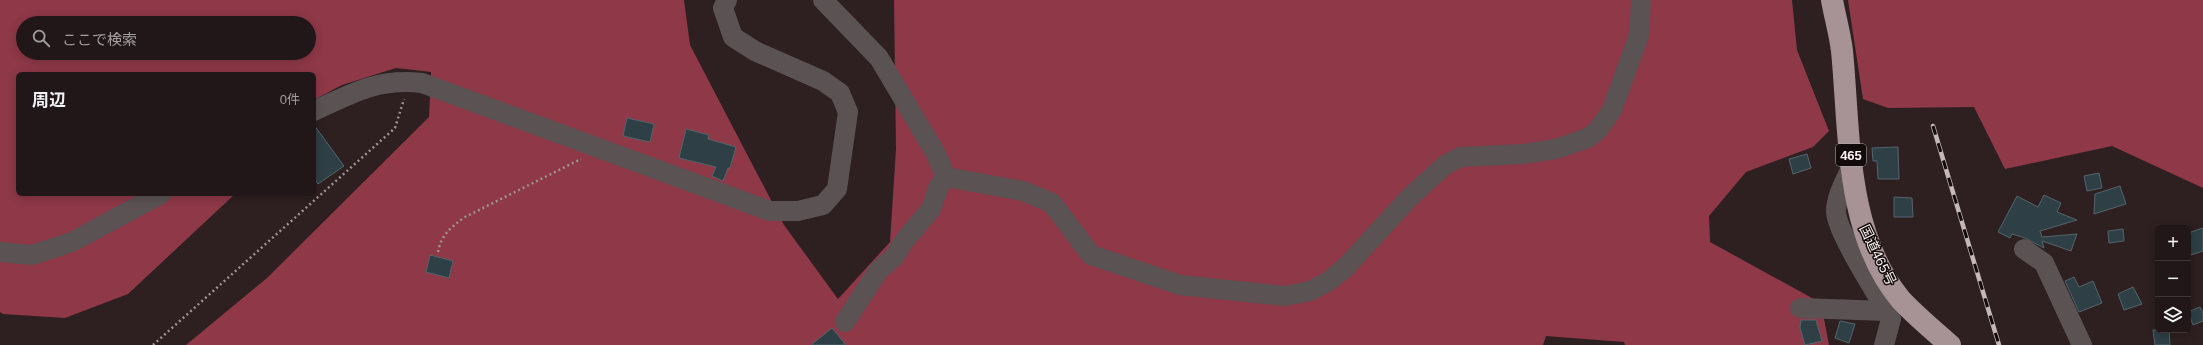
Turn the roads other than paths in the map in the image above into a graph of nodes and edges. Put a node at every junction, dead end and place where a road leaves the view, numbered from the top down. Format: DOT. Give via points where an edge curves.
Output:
graph roads {
  1 [pos="727,0"];
  2 [pos="823,0"];
  3 [pos="1641,0"];
  4 [pos="1832,0"];
  5 [pos="316,110"];
  6 [pos="946,177"];
  7 [pos="157,196"];
  8 [pos="2024,249"];
  9 [pos="0,252"];
  10 [pos="1894,305"];
  11 [pos="1800,308"];
  12 [pos="845,322"];
  13 [pos="1884,345"];
  14 [pos="1950,345"];
  15 [pos="2082,345"];
  1 -- 5 [label="street" via="724,8 733,37 754,51 823,81 840,93 848,112 837,189 823,205 798,211 770,211 422,83 386,82 366,87"];
  2 -- 6 [label="street" via="879,58 935,152"];
  3 -- 6 [label="street" via="1639,35 1612,110 1598,130 1588,138 1556,149 1523,154 1460,157 1445,165 1409,198 1346,267 1330,281 1310,291 1285,296 1180,285 1091,255 1052,203 1024,191"];
  4 -- 10 [label="highway, 国道465号 / 465" via="1841,48 1856,200 1862,226"];
  6 -- 12 [label="street" via="939,186 931,209 894,257 878,271"];
  7 -- 9 [label="street" via="72,242 32,255"];
  8 -- 15 [label="street" via="2044,263"];
  10 -- 11 [label="street"];
  10 -- 13 [label="street"];
  10 -- 14 [label="highway, 国道465号 / 465"];
}
